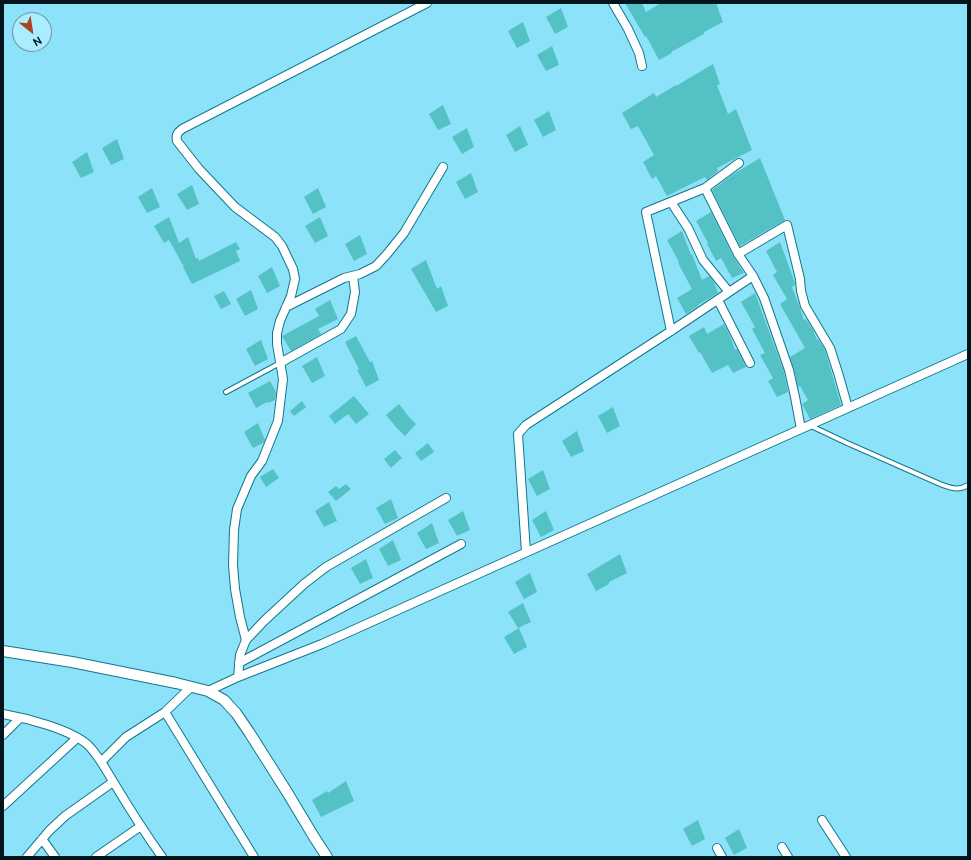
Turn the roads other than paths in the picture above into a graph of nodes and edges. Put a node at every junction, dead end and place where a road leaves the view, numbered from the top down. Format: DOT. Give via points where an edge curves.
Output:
graph roads {
  1 [pos="427,3"];
  2 [pos="613,3"];
  3 [pos="642,66"];
  4 [pos="739,163"];
  5 [pos="443,167"];
  6 [pos="705,188"];
  7 [pos="671,202"];
  8 [pos="738,254"];
  9 [pos="353,276"];
  10 [pos="753,276"];
  11 [pos="729,292"];
  12 [pos="718,300"];
  13 [pos="286,307"];
  14 [pos="671,331"];
  15 [pos="965,355"];
  16 [pos="280,363"];
  17 [pos="750,363"];
  18 [pos="226,392"];
  19 [pos="848,408"];
  20 [pos="805,427"];
  21 [pos="968,485"];
  22 [pos="446,498"];
  23 [pos="461,544"];
  24 [pos="526,552"];
  25 [pos="246,640"];
  26 [pos="3,651"];
  27 [pos="239,663"];
  28 [pos="238,677"];
  29 [pos="191,687"];
  30 [pos="208,691"];
  31 [pos="165,712"];
  32 [pos="3,714"];
  33 [pos="20,718"];
  34 [pos="3,734"];
  35 [pos="77,738"];
  36 [pos="102,761"];
  37 [pos="113,782"];
  38 [pos="3,806"];
  39 [pos="822,820"];
  40 [pos="141,826"];
  41 [pos="42,839"];
  42 [pos="782,847"];
  43 [pos="717,848"];
  44 [pos="27,857"];
  45 [pos="55,857"];
  46 [pos="96,857"];
  47 [pos="162,857"];
  48 [pos="254,857"];
  49 [pos="327,857"];
  50 [pos="722,857"];
  51 [pos="788,857"];
  52 [pos="846,857"];
  1 -- 13 [label="street" via="177,132 177,141 199,169 235,207 275,237 282,246 295,279"];
  2 -- 3 [label="street" via="628,29"];
  4 -- 6 [label="street"];
  5 -- 9 [label="street" via="404,233 387,254 376,266"];
  6 -- 7 [label="street"];
  6 -- 8 [label="street"];
  7 -- 11 [label="street" via="688,228 703,260"];
  7 -- 14 [label="street" via="646,212"];
  8 -- 10 [label="street"];
  8 -- 19 [label="street" via="788,225 805,306 830,348"];
  9 -- 13 [label="street"];
  9 -- 16 [label="street" via="354,292 350,314 341,330"];
  10 -- 11 [label="street"];
  10 -- 20 [label="street" via="764,298 789,370"];
  11 -- 12 [label="street"];
  12 -- 14 [label="street"];
  12 -- 17 [label="street"];
  13 -- 16 [label="street" via="277,333"];
  14 -- 24 [label="street" via="526,425 518,434"];
  15 -- 19 [label="street"];
  16 -- 18 [label="lane"];
  16 -- 25 [label="street" via="283,379 278,421 262,461 251,476 236,509 233,565 235,589"];
  19 -- 20 [label="street"];
  20 -- 21 [label="lane" via="953,489 961,489"];
  20 -- 24 [label="street"];
  22 -- 25 [label="street" via="326,567 282,603"];
  23 -- 27 [label="street"];
  24 -- 28 [label="street" via="322,644"];
  25 -- 27 [label="street"];
  26 -- 29 [label="street" via="72,662"];
  27 -- 28 [label="street"];
  28 -- 30 [label="street"];
  29 -- 30 [label="street"];
  29 -- 31 [label="street"];
  30 -- 49 [label="street" via="224,700 236,714"];
  31 -- 36 [label="street" via="126,737"];
  31 -- 48 [label="street"];
  32 -- 33 [label="street"];
  33 -- 34 [label="street"];
  33 -- 35 [label="street" via="67,732"];
  35 -- 36 [label="street" via="88,745"];
  35 -- 38 [label="street"];
  36 -- 37 [label="street"];
  37 -- 40 [label="street"];
  37 -- 41 [label="street" via="65,816"];
  39 -- 52 [label="street"];
  40 -- 46 [label="street"];
  40 -- 47 [label="street"];
  41 -- 44 [label="street"];
  41 -- 45 [label="street"];
  42 -- 51 [label="street"];
  43 -- 50 [label="street"];
}
